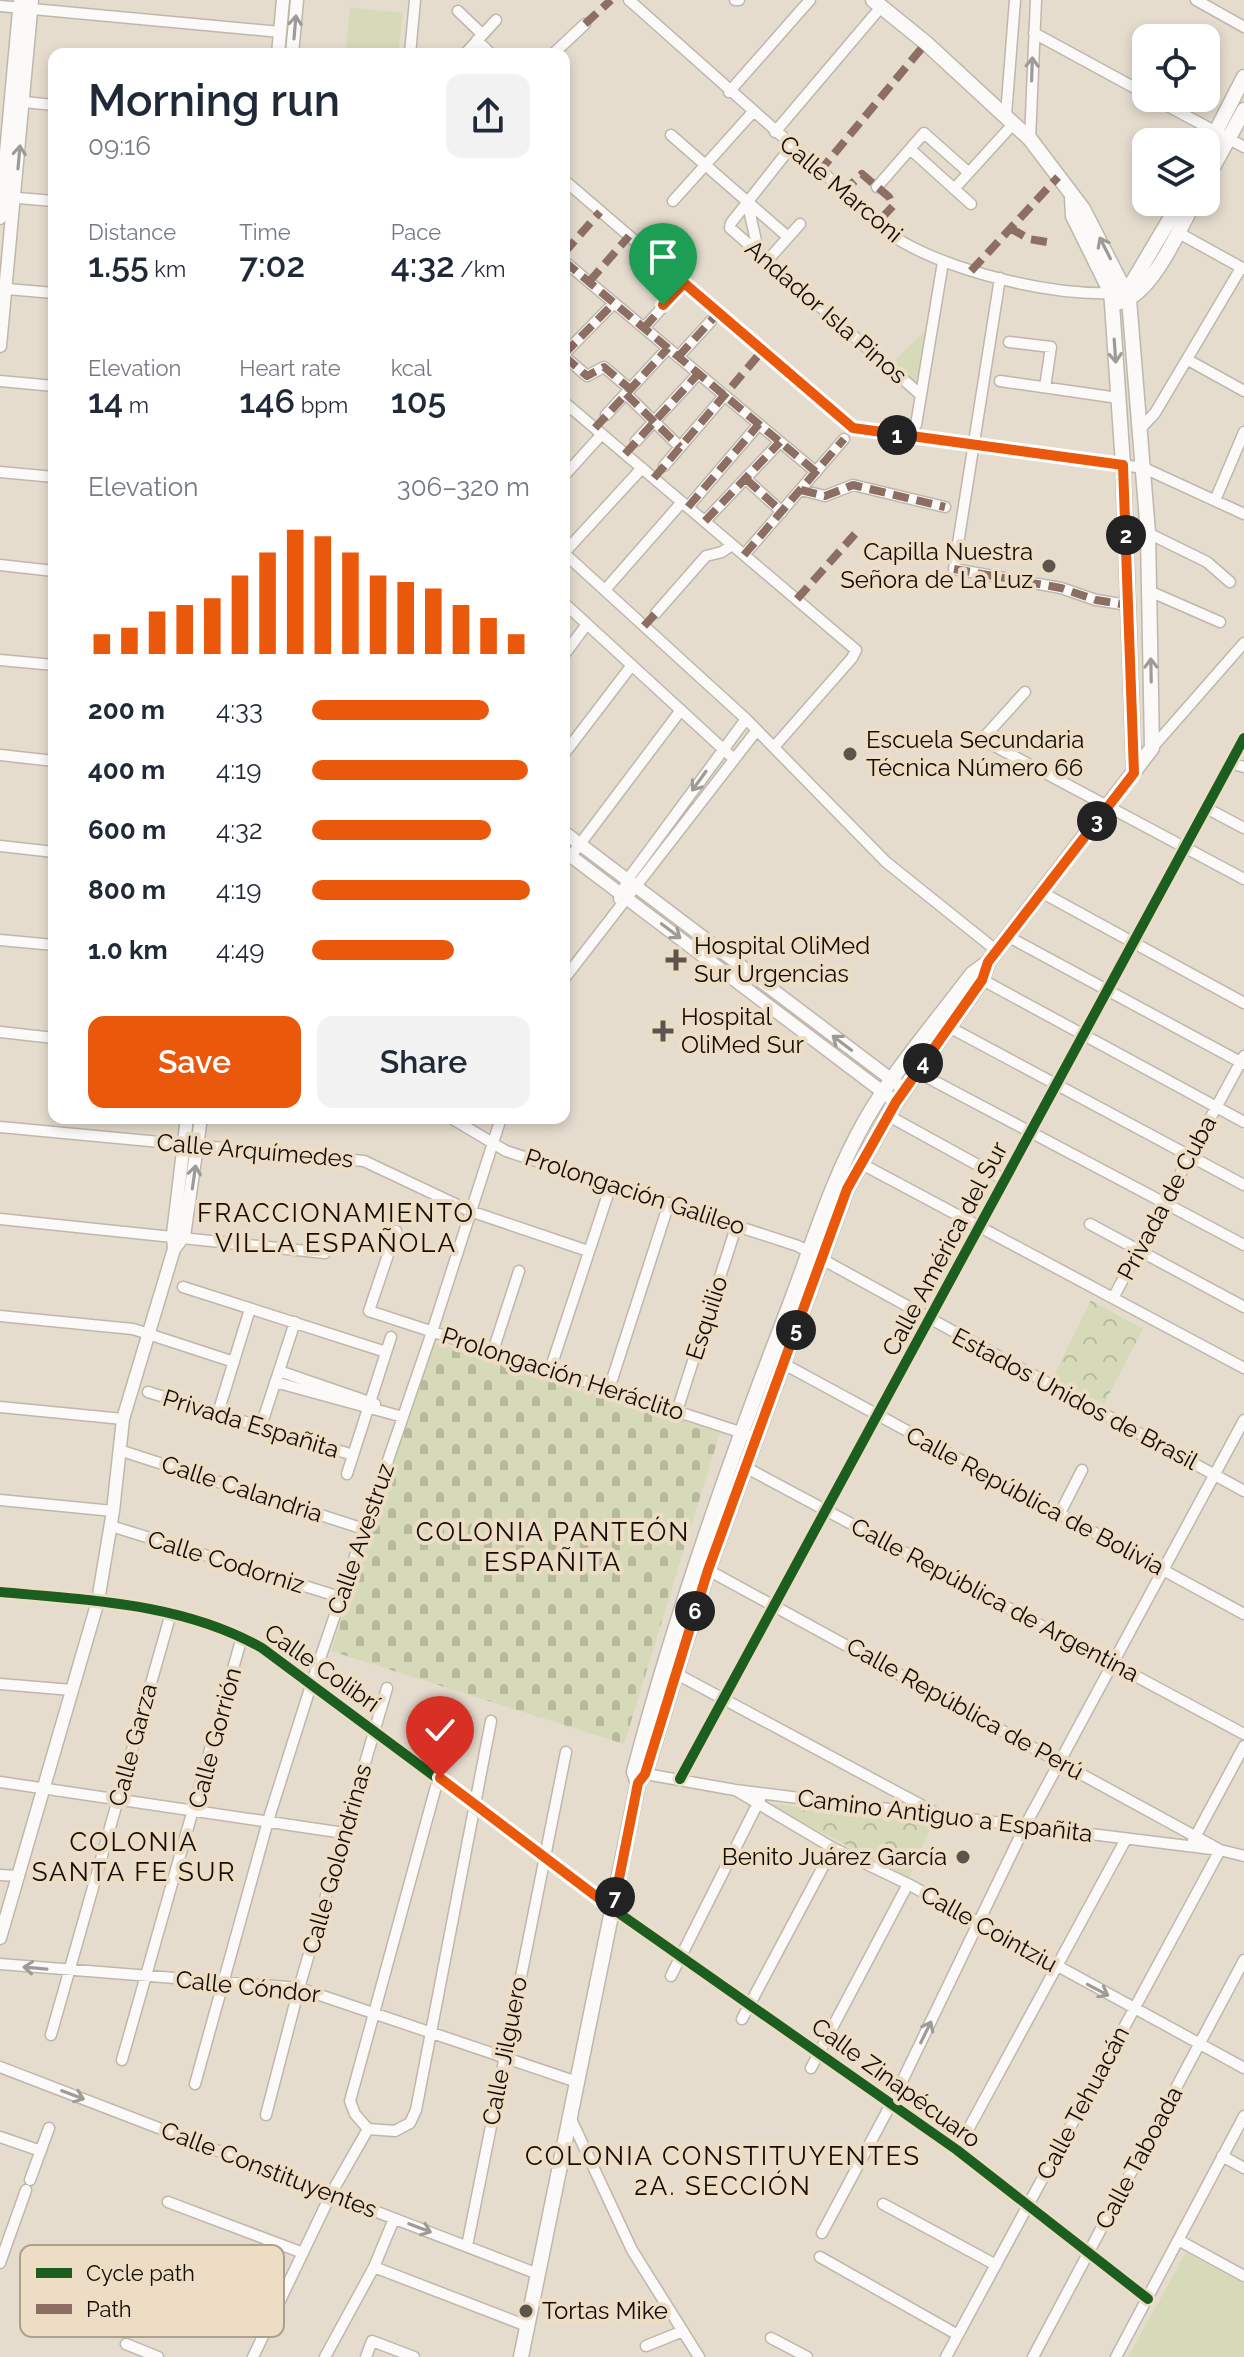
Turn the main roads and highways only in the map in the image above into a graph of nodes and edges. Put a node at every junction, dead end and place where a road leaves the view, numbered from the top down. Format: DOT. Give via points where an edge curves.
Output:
graph roads {
  1 [pos="877,3"];
  2 [pos="1244,77"];
  3 [pos="1244,110"];
  4 [pos="1222,136"];
  5 [pos="1220,142"];
  6 [pos="1170,216"];
  7 [pos="1186,216"];
  8 [pos="1115,296"];
  9 [pos="1134,773"];
  10 [pos="977,977"];
  11 [pos="894,1091"];
  12 [pos="815,1256"];
  13 [pos="639,1776"];
  14 [pos="521,2357"];
  1 -- 8 [label="main road" via="1030,139 1094,226"];
  2 -- 4 [label="main road"];
  3 -- 4 [label="main road"];
  4 -- 5 [label="main road"];
  6 -- 8 [label="main road"];
  7 -- 8 [label="main road" via="1152,274"];
  8 -- 9 [label="main road, one-way"];
  9 -- 8 [label="main road, one-way" via="1152,748 1148,533 1141,428"];
  9 -- 10 [label="main road"];
  10 -- 11 [label="main road"];
  10 -- 11 [label="main road" via="917,1072"];
  11 -- 12 [label="main road" via="887,1115"];
  11 -- 12 [label="main road" via="835,1180"];
  12 -- 13 [label="main road" via="784,1364"];
  12 -- 13 [label="main road" via="741,1432 662,1668"];
  13 -- 14 [label="main road"];
}
